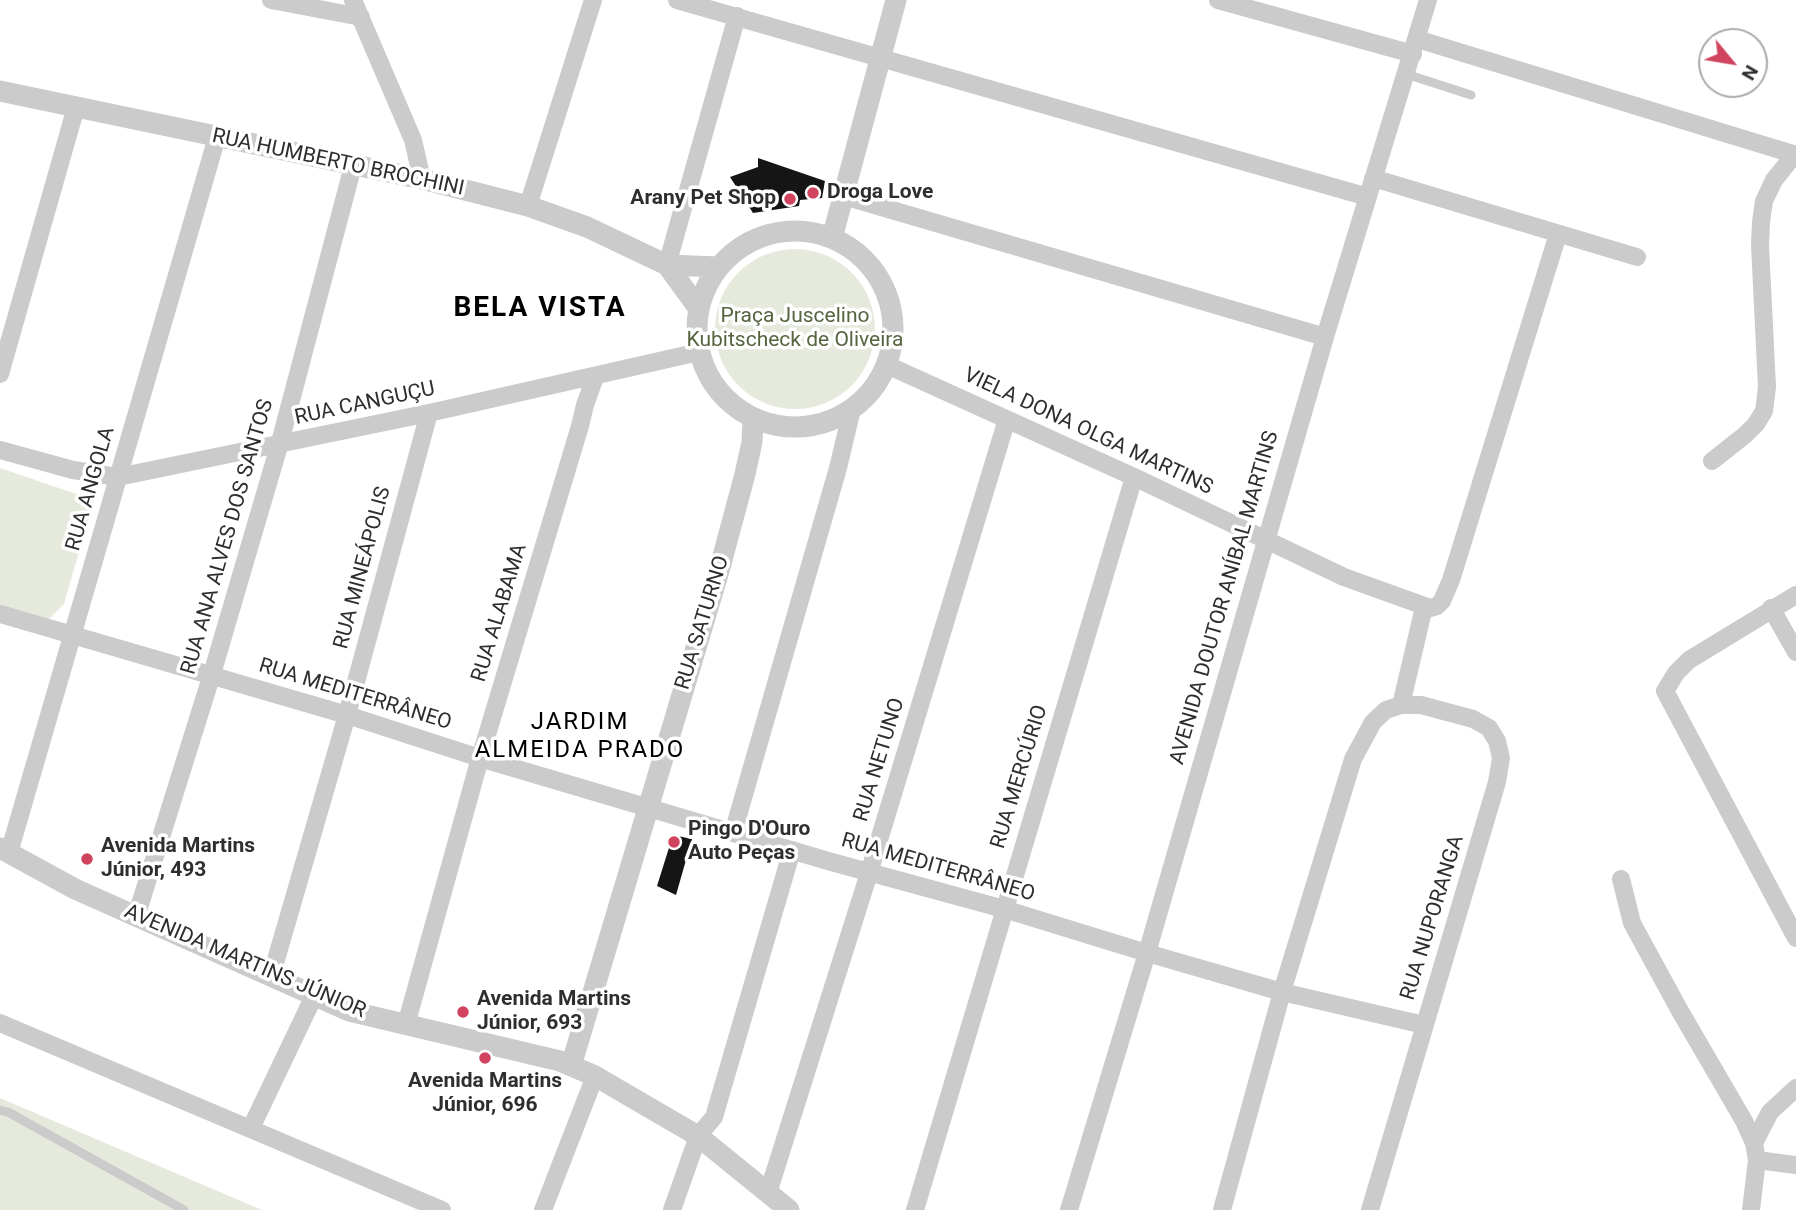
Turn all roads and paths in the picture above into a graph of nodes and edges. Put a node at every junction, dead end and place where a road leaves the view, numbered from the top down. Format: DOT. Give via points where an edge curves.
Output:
graph roads {
  1 [pos="271,0"];
  2 [pos="593,0"];
  3 [pos="677,0"];
  4 [pos="896,0"];
  5 [pos="1218,0"];
  6 [pos="1428,0"];
  7 [pos="357,8"];
  8 [pos="737,16"];
  9 [pos="1415,47"];
  10 [pos="880,58"];
  11 [pos="1406,74"];
  12 [pos="0,91"];
  13 [pos="1471,95"];
  14 [pos="76,107"];
  15 [pos="217,137"];
  16 [pos="1795,154"];
  17 [pos="353,166"];
  18 [pos="413,177"];
  19 [pos="1373,178"];
  20 [pos="844,196"];
  21 [pos="1368,197"];
  22 [pos="528,206"];
  23 [pos="1558,234"];
  24 [pos="832,238"];
  25 [pos="1637,257"];
  26 [pos="667,265"];
  27 [pos="719,267"];
  28 [pos="699,309"];
  29 [pos="1325,337"];
  30 [pos="699,352"];
  31 [pos="887,365"];
  32 [pos="0,374"];
  33 [pos="595,377"];
  34 [pos="852,409"];
  35 [pos="429,413"];
  36 [pos="753,419"];
  37 [pos="1007,419"];
  38 [pos="279,446"];
  39 [pos="0,450"];
  40 [pos="1712,461"];
  41 [pos="118,477"];
  42 [pos="1134,477"];
  43 [pos="1265,541"];
  44 [pos="1796,595"];
  45 [pos="1424,607"];
  46 [pos="1771,608"];
  47 [pos="0,614"];
  48 [pos="74,635"];
  49 [pos="1796,652"];
  50 [pos="212,674"];
  51 [pos="1401,705"];
  52 [pos="347,715"];
  53 [pos="480,758"];
  54 [pos="648,807"];
  55 [pos="733,833"];
  56 [pos="4,850"];
  57 [pos="792,850"];
  58 [pos="869,873"];
  59 [pos="1621,879"];
  60 [pos="1004,909"];
  61 [pos="136,917"];
  62 [pos="1796,938"];
  63 [pos="1147,953"];
  64 [pos="271,976"];
  65 [pos="1282,992"];
  66 [pos="314,996"];
  67 [pos="0,1023"];
  68 [pos="1424,1025"];
  69 [pos="406,1026"];
  70 [pos="572,1066"];
  71 [pos="594,1076"];
  72 [pos="1796,1088"];
  73 [pos="0,1110"];
  74 [pos="251,1128"];
  75 [pos="698,1136"];
  76 [pos="1755,1151"];
  77 [pos="1796,1165"];
  78 [pos="768,1193"];
  79 [pos="184,1210"];
  80 [pos="442,1210"];
  81 [pos="543,1210"];
  82 [pos="672,1210"];
  83 [pos="789,1210"];
  84 [pos="915,1210"];
  85 [pos="1069,1210"];
  86 [pos="1222,1210"];
  87 [pos="1370,1210"];
  88 [pos="1751,1210"];
  1 -- 7 [label="street"];
  2 -- 22 [label="street"];
  3 -- 8 [label="street"];
  4 -- 10 [label="street"];
  5 -- 9 [label="street"];
  6 -- 9 [label="street, AVENIDA DOUTOR ANÍBAL MARTINS"];
  7 -- 18 [label="street" via="413,141"];
  8 -- 10 [label="street"];
  8 -- 26 [label="street"];
  9 -- 11 [label="street, AVENIDA DOUTOR ANÍBAL MARTINS"];
  9 -- 16 [label="street"];
  10 -- 20 [label="street"];
  10 -- 21 [label="street"];
  11 -- 13 [label="lane"];
  11 -- 19 [label="street, AVENIDA DOUTOR ANÍBAL MARTINS"];
  12 -- 14 [label="street, RUA HUMBERTO BROCHINI"];
  14 -- 15 [label="street, RUA HUMBERTO BROCHINI"];
  14 -- 32 [label="street"];
  15 -- 17 [label="street, RUA HUMBERTO BROCHINI"];
  15 -- 41 [label="street, RUA ANGOLA"];
  16 -- 40 [label="street" via="1764,201 1760,246 1767,387 1764,411 1751,429"];
  17 -- 18 [label="street, RUA HUMBERTO BROCHINI"];
  17 -- 38 [label="street, RUA ANA ALVES DOS SANTOS"];
  18 -- 22 [label="street, RUA HUMBERTO BROCHINI"];
  19 -- 21 [label="street, AVENIDA DOUTOR ANÍBAL MARTINS"];
  19 -- 23 [label="street"];
  20 -- 24 [label="street"];
  20 -- 29 [label="street"];
  21 -- 29 [label="street, AVENIDA DOUTOR ANÍBAL MARTINS"];
  22 -- 26 [label="street, RUA HUMBERTO BROCHINI" via="587,227"];
  23 -- 25 [label="street"];
  23 -- 45 [label="street" via="1447,592 1437,606"];
  24 -- 27 [label="street" via="800,230 770,234 742,246"];
  24 -- 31 [label="street" via="860,254 885,289 893,331"];
  26 -- 27 [label="street, RUA HUMBERTO BROCHINI"];
  26 -- 28 [label="street, RUA HUMBERTO BROCHINI"];
  27 -- 28 [label="street"];
  28 -- 30 [label="street"];
  29 -- 43 [label="street, AVENIDA DOUTOR ANÍBAL MARTINS"];
  30 -- 33 [label="street, RUA CANGUÇU"];
  30 -- 36 [label="street" via="718,391"];
  31 -- 34 [label="street" via="873,389"];
  31 -- 37 [label="street, VIELA DONA OLGA MARTINS"];
  33 -- 35 [label="street, RUA CANGUÇU"];
  33 -- 53 [label="street, RUA ALABAMA"];
  34 -- 36 [label="street" via="811,426 782,427"];
  34 -- 55 [label="street"];
  35 -- 38 [label="street, RUA CANGUÇU"];
  35 -- 52 [label="street, RUA MINEÁPOLIS"];
  36 -- 54 [label="street, RUA SATURNO" via="746,474"];
  37 -- 42 [label="street, VIELA DONA OLGA MARTINS"];
  37 -- 58 [label="street, RUA NETUNO"];
  38 -- 41 [label="street, RUA CANGUÇU"];
  38 -- 50 [label="street, RUA ANA ALVES DOS SANTOS"];
  39 -- 41 [label="street, RUA CANGUÇU"];
  41 -- 48 [label="street, RUA ANGOLA"];
  42 -- 43 [label="street, VIELA DONA OLGA MARTINS"];
  42 -- 60 [label="street, RUA MERCÚRIO"];
  43 -- 45 [label="street, VIELA DONA OLGA MARTINS"];
  43 -- 63 [label="street, AVENIDA DOUTOR ANÍBAL MARTINS"];
  44 -- 46 [label="street"];
  45 -- 51 [label="street"];
  46 -- 49 [label="street"];
  46 -- 62 [label="street" via="1689,660 1665,691"];
  47 -- 48 [label="street, RUA MEDITERRÂNEO"];
  48 -- 50 [label="street, RUA MEDITERRÂNEO"];
  48 -- 56 [label="street, RUA ANGOLA"];
  50 -- 52 [label="street, RUA MEDITERRÂNEO"];
  50 -- 61 [label="street, RUA ANA ALVES DOS SANTOS"];
  51 -- 65 [label="street" via="1386,710 1373,722 1353,759"];
  51 -- 68 [label="street, RUA NUPORANGA" via="1421,705 1473,719 1489,728 1501,758"];
  52 -- 53 [label="street, RUA MEDITERRÂNEO"];
  52 -- 64 [label="street, RUA MINEÁPOLIS"];
  53 -- 54 [label="street, RUA MEDITERRÂNEO"];
  53 -- 69 [label="street, RUA ALABAMA"];
  54 -- 55 [label="street, RUA MEDITERRÂNEO"];
  54 -- 70 [label="street, RUA SATURNO"];
  55 -- 57 [label="street, RUA MEDITERRÂNEO"];
  56 -- 61 [label="street, AVENIDA MARTINS JÚNIOR"];
  57 -- 58 [label="street, RUA MEDITERRÂNEO"];
  57 -- 75 [label="street" via="714,1117"];
  58 -- 60 [label="street, RUA MEDITERRÂNEO"];
  58 -- 78 [label="street, RUA NETUNO"];
  59 -- 76 [label="street" via="1632,923 1744,1121"];
  60 -- 63 [label="street, RUA MEDITERRÂNEO"];
  60 -- 84 [label="street, RUA MERCÚRIO"];
  61 -- 64 [label="street, AVENIDA MARTINS JÚNIOR"];
  63 -- 65 [label="street, RUA MEDITERRÂNEO"];
  63 -- 85 [label="street, AVENIDA DOUTOR ANÍBAL MARTINS"];
  64 -- 66 [label="street, AVENIDA MARTINS JÚNIOR"];
  65 -- 68 [label="street, RUA MEDITERRÂNEO"];
  65 -- 86 [label="street"];
  66 -- 69 [label="street, AVENIDA MARTINS JÚNIOR"];
  66 -- 74 [label="street"];
  67 -- 74 [label="street"];
  68 -- 87 [label="street, RUA NUPORANGA"];
  69 -- 70 [label="street, AVENIDA MARTINS JÚNIOR"];
  70 -- 71 [label="street, AVENIDA MARTINS JÚNIOR"];
  71 -- 75 [label="street, AVENIDA MARTINS JÚNIOR"];
  71 -- 81 [label="street"];
  72 -- 76 [label="street" via="1770,1112"];
  73 -- 79 [label="lane"];
  74 -- 80 [label="street"];
  75 -- 78 [label="street, AVENIDA MARTINS JÚNIOR"];
  75 -- 82 [label="street"];
  76 -- 77 [label="street"];
  76 -- 88 [label="street"];
  78 -- 83 [label="street, AVENIDA MARTINS JÚNIOR"];
}
